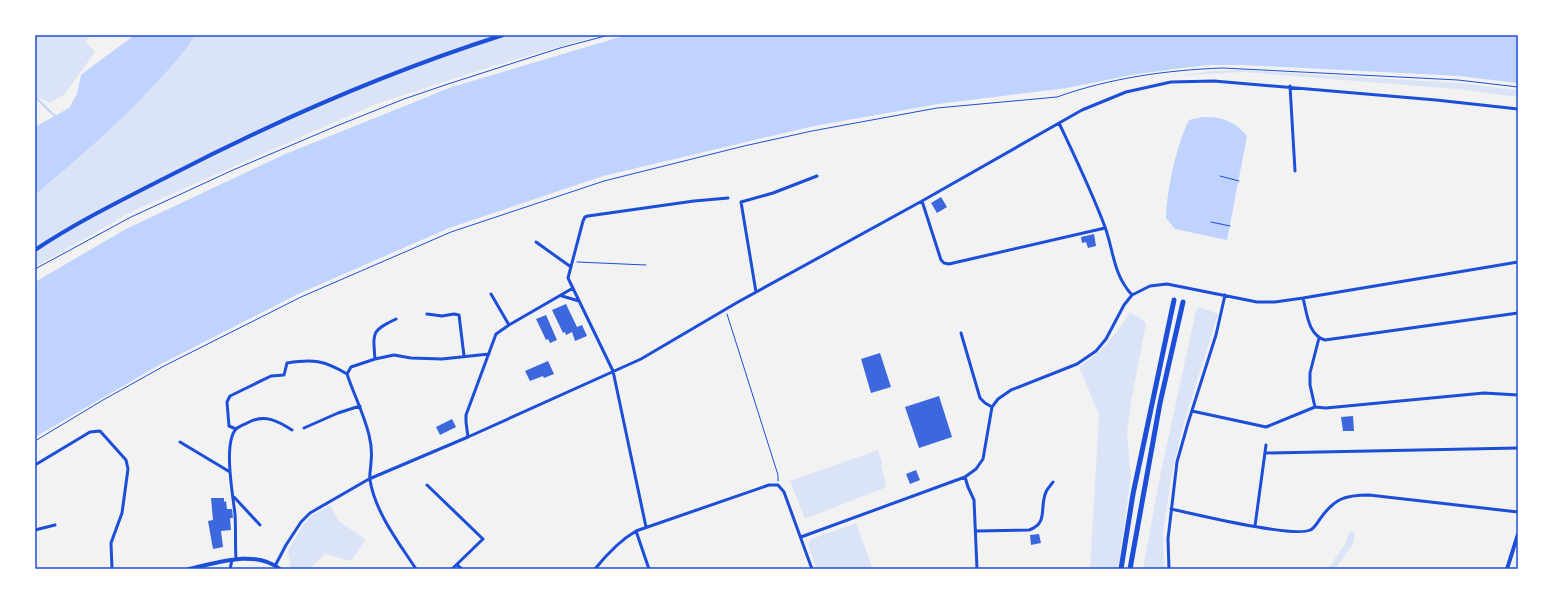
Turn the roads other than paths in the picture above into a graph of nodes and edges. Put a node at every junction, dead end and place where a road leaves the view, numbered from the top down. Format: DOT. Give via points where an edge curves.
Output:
graph roads {
  1 [pos="503,35"];
  2 [pos="1290,86"];
  3 [pos="1518,109"];
  4 [pos="1059,123"];
  5 [pos="1294,171"];
  6 [pos="817,176"];
  7 [pos="728,198"];
  8 [pos="922,201"];
  9 [pos="1105,228"];
  10 [pos="536,242"];
  11 [pos="35,250"];
  12 [pos="1518,262"];
  13 [pos="570,267"];
  14 [pos="573,288"];
  15 [pos="756,292"];
  16 [pos="491,294"];
  17 [pos="1132,295"];
  18 [pos="1225,295"];
  19 [pos="562,296"];
  20 [pos="1303,298"];
  21 [pos="1174,300"];
  22 [pos="580,302"];
  23 [pos="1183,302"];
  24 [pos="1518,313"];
  25 [pos="427,314"];
  26 [pos="396,319"];
  27 [pos="509,325"];
  28 [pos="961,333"];
  29 [pos="1319,338"];
  30 [pos="489,354"];
  31 [pos="464,356"];
  32 [pos="375,359"];
  33 [pos="613,371"];
  34 [pos="347,374"];
  35 [pos="1518,395"];
  36 [pos="360,406"];
  37 [pos="992,407"];
  38 [pos="1315,407"];
  39 [pos="1192,411"];
  40 [pos="304,428"];
  41 [pos="236,429"];
  42 [pos="292,430"];
  43 [pos="468,437"];
  44 [pos="180,442"];
  45 [pos="1266,445"];
  46 [pos="1518,448"];
  47 [pos="1265,453"];
  48 [pos="35,465"];
  49 [pos="230,472"];
  50 [pos="966,477"];
  51 [pos="369,479"];
  52 [pos="1053,482"];
  53 [pos="427,485"];
  54 [pos="234,497"];
  55 [pos="1171,509"];
  56 [pos="1518,512"];
  57 [pos="55,525"];
  58 [pos="260,525"];
  59 [pos="1255,526"];
  60 [pos="646,527"];
  61 [pos="35,530"];
  62 [pos="636,531"];
  63 [pos="976,531"];
  64 [pos="1518,534"];
  65 [pos="801,537"];
  66 [pos="234,560"];
  67 [pos="457,565"];
  68 [pos="275,566"];
  69 [pos="112,569"];
  70 [pos="189,569"];
  71 [pos="230,569"];
  72 [pos="280,569"];
  73 [pos="416,569"];
  74 [pos="452,569"];
  75 [pos="462,569"];
  76 [pos="594,569"];
  77 [pos="649,569"];
  78 [pos="812,569"];
  79 [pos="977,569"];
  80 [pos="1121,569"];
  81 [pos="1130,569"];
  82 [pos="1169,569"];
  83 [pos="1507,569"];
  1 -- 11 [label="street" via="430,59 301,111 140,190"];
  2 -- 3 [label="street"];
  2 -- 4 [label="street" via="1214,81 1171,82 1126,92 1085,108"];
  2 -- 5 [label="street"];
  4 -- 8 [label="street"];
  4 -- 9 [label="street"];
  6 -- 15 [label="street" via="741,202"];
  7 -- 13 [label="street" via="585,217"];
  8 -- 9 [label="street" via="942,260 949,264"];
  8 -- 15 [label="street"];
  9 -- 17 [label="street" via="1116,269 1123,285"];
  10 -- 13 [label="street"];
  12 -- 20 [label="street"];
  13 -- 14 [label="street" via="568,278"];
  14 -- 19 [label="street"];
  14 -- 22 [label="street"];
  15 -- 33 [label="street" via="641,359"];
  16 -- 27 [label="street"];
  17 -- 18 [label="street" via="1150,286 1167,284"];
  17 -- 37 [label="street" via="1096,351 1077,364 1011,390"];
  18 -- 20 [label="street" via="1257,302"];
  18 -- 39 [label="street" via="1216,335"];
  19 -- 22 [label="street"];
  19 -- 27 [label="street"];
  20 -- 29 [label="street" via="1313,333"];
  21 -- 80 [label="highway" via="1133,494"];
  22 -- 33 [label="street"];
  23 -- 81 [label="highway" via="1160,403"];
  24 -- 29 [label="street" via="1325,340"];
  25 -- 31 [label="street" via="459,315"];
  26 -- 32 [label="street" via="377,329 373,337"];
  27 -- 30 [label="street" via="496,334"];
  28 -- 37 [label="street" via="980,398"];
  29 -- 38 [label="street" via="1310,373"];
  30 -- 31 [label="street"];
  30 -- 43 [label="street" via="466,415"];
  31 -- 32 [label="street" via="442,359 394,355"];
  32 -- 34 [label="street" via="352,367"];
  33 -- 43 [label="street"];
  33 -- 60 [label="street"];
  34 -- 36 [label="street"];
  34 -- 41 [label="street" via="332,365 316,361 287,363 284,374 271,376 230,396 227,402 229,426"];
  35 -- 38 [label="street" via="1484,393"];
  36 -- 40 [label="street"];
  36 -- 51 [label="street" via="369,436"];
  37 -- 50 [label="street" via="983,458 976,469"];
  38 -- 39 [label="street" via="1266,426"];
  39 -- 55 [label="street" via="1177,462"];
  41 -- 42 [label="street" via="254,420 265,419 276,420"];
  41 -- 49 [label="street" via="230,447"];
  43 -- 51 [label="street"];
  44 -- 49 [label="street"];
  45 -- 47 [label="street"];
  46 -- 47 [label="street"];
  47 -- 59 [label="street"];
  48 -- 69 [label="street" via="90,432 100,431 126,460 128,469 122,513 111,543"];
  49 -- 54 [label="street"];
  50 -- 63 [label="street" via="974,500"];
  50 -- 65 [label="street"];
  51 -- 68 [label="street" via="310,513 301,522"];
  51 -- 73 [label="street" via="376,501 394,536"];
  52 -- 63 [label="street" via="1046,493 1041,520 1036,527 1029,530"];
  53 -- 67 [label="street" via="483,539"];
  54 -- 58 [label="street"];
  54 -- 66 [label="street"];
  55 -- 59 [label="street"];
  55 -- 82 [label="street"];
  56 -- 59 [label="street" via="1352,495 1330,506 1312,530 1297,532"];
  57 -- 61 [label="street"];
  60 -- 62 [label="street"];
  60 -- 65 [label="street" via="769,485 778,485 784,492"];
  62 -- 76 [label="street" via="614,546"];
  62 -- 77 [label="street"];
  63 -- 79 [label="street"];
  64 -- 83 [label="street"];
  65 -- 78 [label="street"];
  66 -- 68 [label="street" via="256,559"];
  66 -- 70 [label="street"];
  66 -- 71 [label="street"];
  67 -- 74 [label="street"];
  67 -- 75 [label="street"];
  68 -- 72 [label="street"];
}
